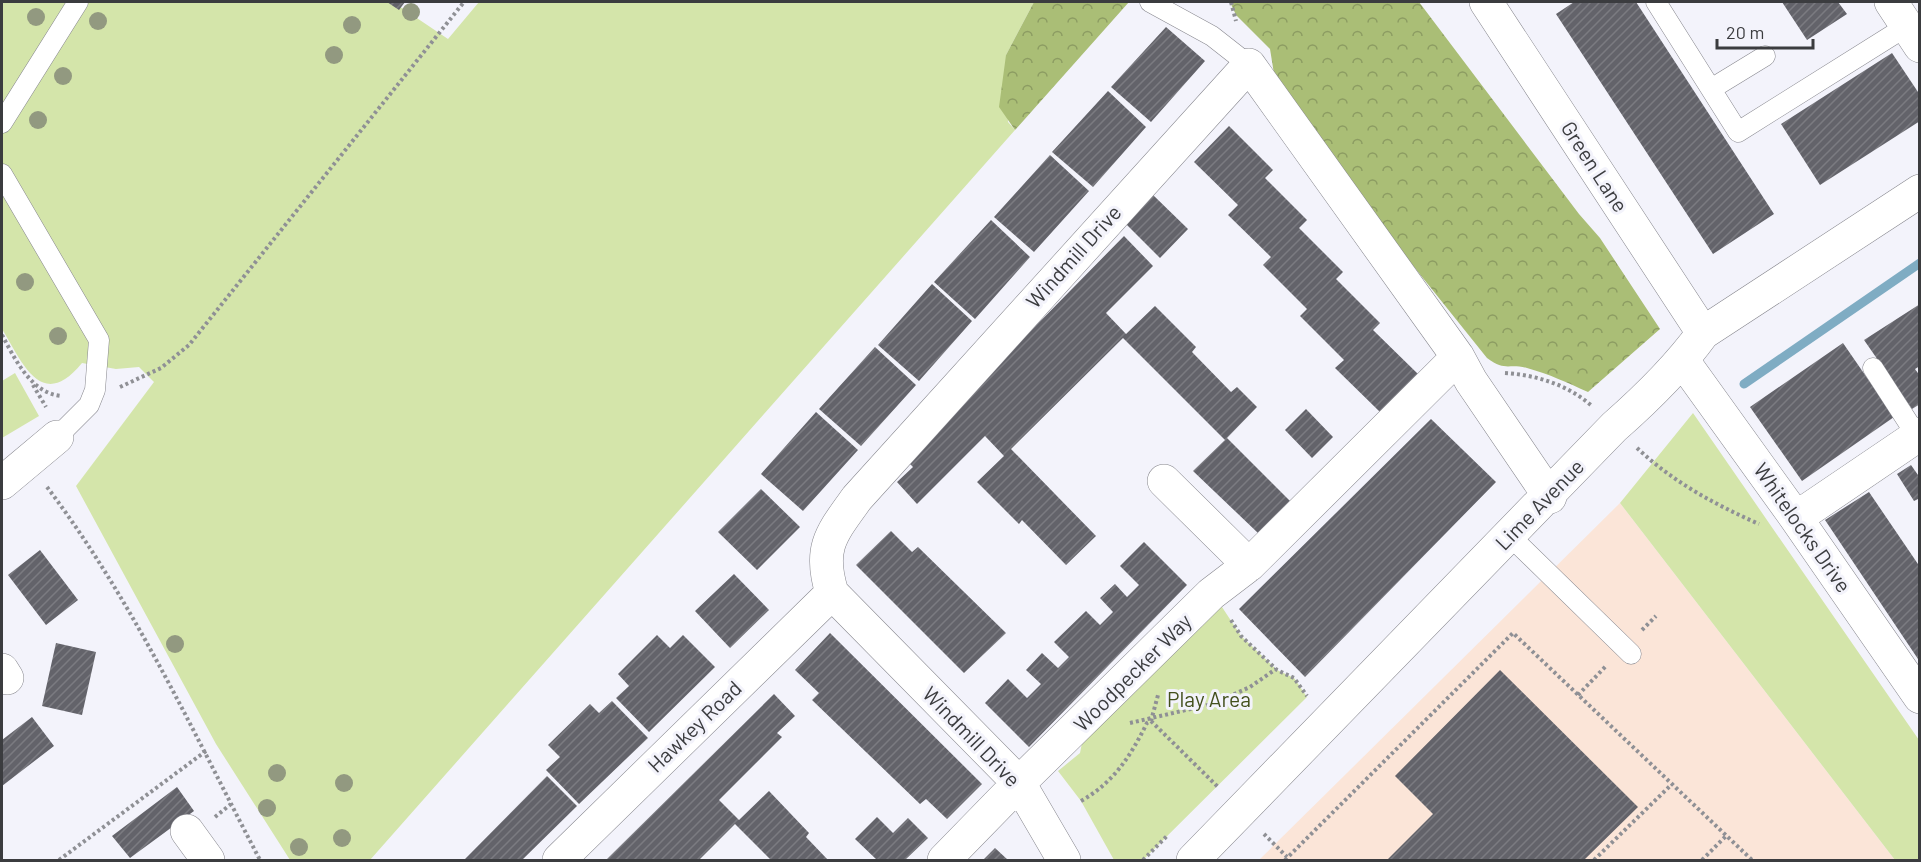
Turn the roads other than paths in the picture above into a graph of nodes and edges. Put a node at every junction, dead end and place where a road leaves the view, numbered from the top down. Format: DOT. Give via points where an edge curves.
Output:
graph roads {
  1 [pos="78,2"];
  2 [pos="1150,2"];
  3 [pos="1486,2"];
  4 [pos="1663,4"];
  5 [pos="1906,24"];
  6 [pos="1766,56"];
  7 [pos="1249,65"];
  8 [pos="1711,89"];
  9 [pos="2,123"];
  10 [pos="2,174"];
  11 [pos="1920,191"];
  12 [pos="1703,333"];
  13 [pos="1458,357"];
  14 [pos="1683,361"];
  15 [pos="1873,368"];
  16 [pos="52,423"];
  17 [pos="1918,435"];
  18 [pos="1164,481"];
  19 [pos="2,483"];
  20 [pos="1550,496"];
  21 [pos="1796,518"];
  22 [pos="1510,536"];
  23 [pos="1249,565"];
  24 [pos="832,593"];
  25 [pos="1631,654"];
  26 [pos="1920,697"];
  27 [pos="1018,783"];
  28 [pos="187,831"];
  29 [pos="208,861"];
  30 [pos="559,861"];
  31 [pos="944,861"];
  32 [pos="1064,861"];
  33 [pos="1193,861"];
  1 -- 9 [label="lane"];
  2 -- 7 [label="lane" via="1212,36"];
  3 -- 12 [label="street, Green Lane"];
  4 -- 8 [label="lane"];
  5 -- 8 [label="lane" via="1738,132"];
  6 -- 8 [label="lane"];
  7 -- 13 [label="street"];
  7 -- 24 [label="street, Windmill Drive" via="857,498 839,522 825,551 825,571"];
  10 -- 16 [label="lane" via="99,340 95,390 89,405"];
  11 -- 12 [label="street, Lime Avenue"];
  12 -- 14 [label="street, Lime Avenue"];
  13 -- 20 [label="street"];
  13 -- 23 [label="street, Woodpecker Way"];
  14 -- 20 [label="street, Lime Avenue"];
  14 -- 21 [label="street, Whitelocks Drive"];
  15 -- 17 [label="lane"];
  16 -- 19 [label="street" via="29,463"];
  17 -- 21 [label="street"];
  18 -- 23 [label="street"];
  20 -- 22 [label="street, Lime Avenue"];
  21 -- 26 [label="street, Whitelocks Drive"];
  22 -- 25 [label="lane"];
  22 -- 33 [label="street, Lime Avenue"];
  23 -- 27 [label="street, Woodpecker Way" via="1211,594"];
  24 -- 27 [label="street, Windmill Drive"];
  24 -- 30 [label="street, Hawkey Road"];
  27 -- 31 [label="street"];
  27 -- 32 [label="street, Windmill Drive"];
  28 -- 29 [label="street"];
}
